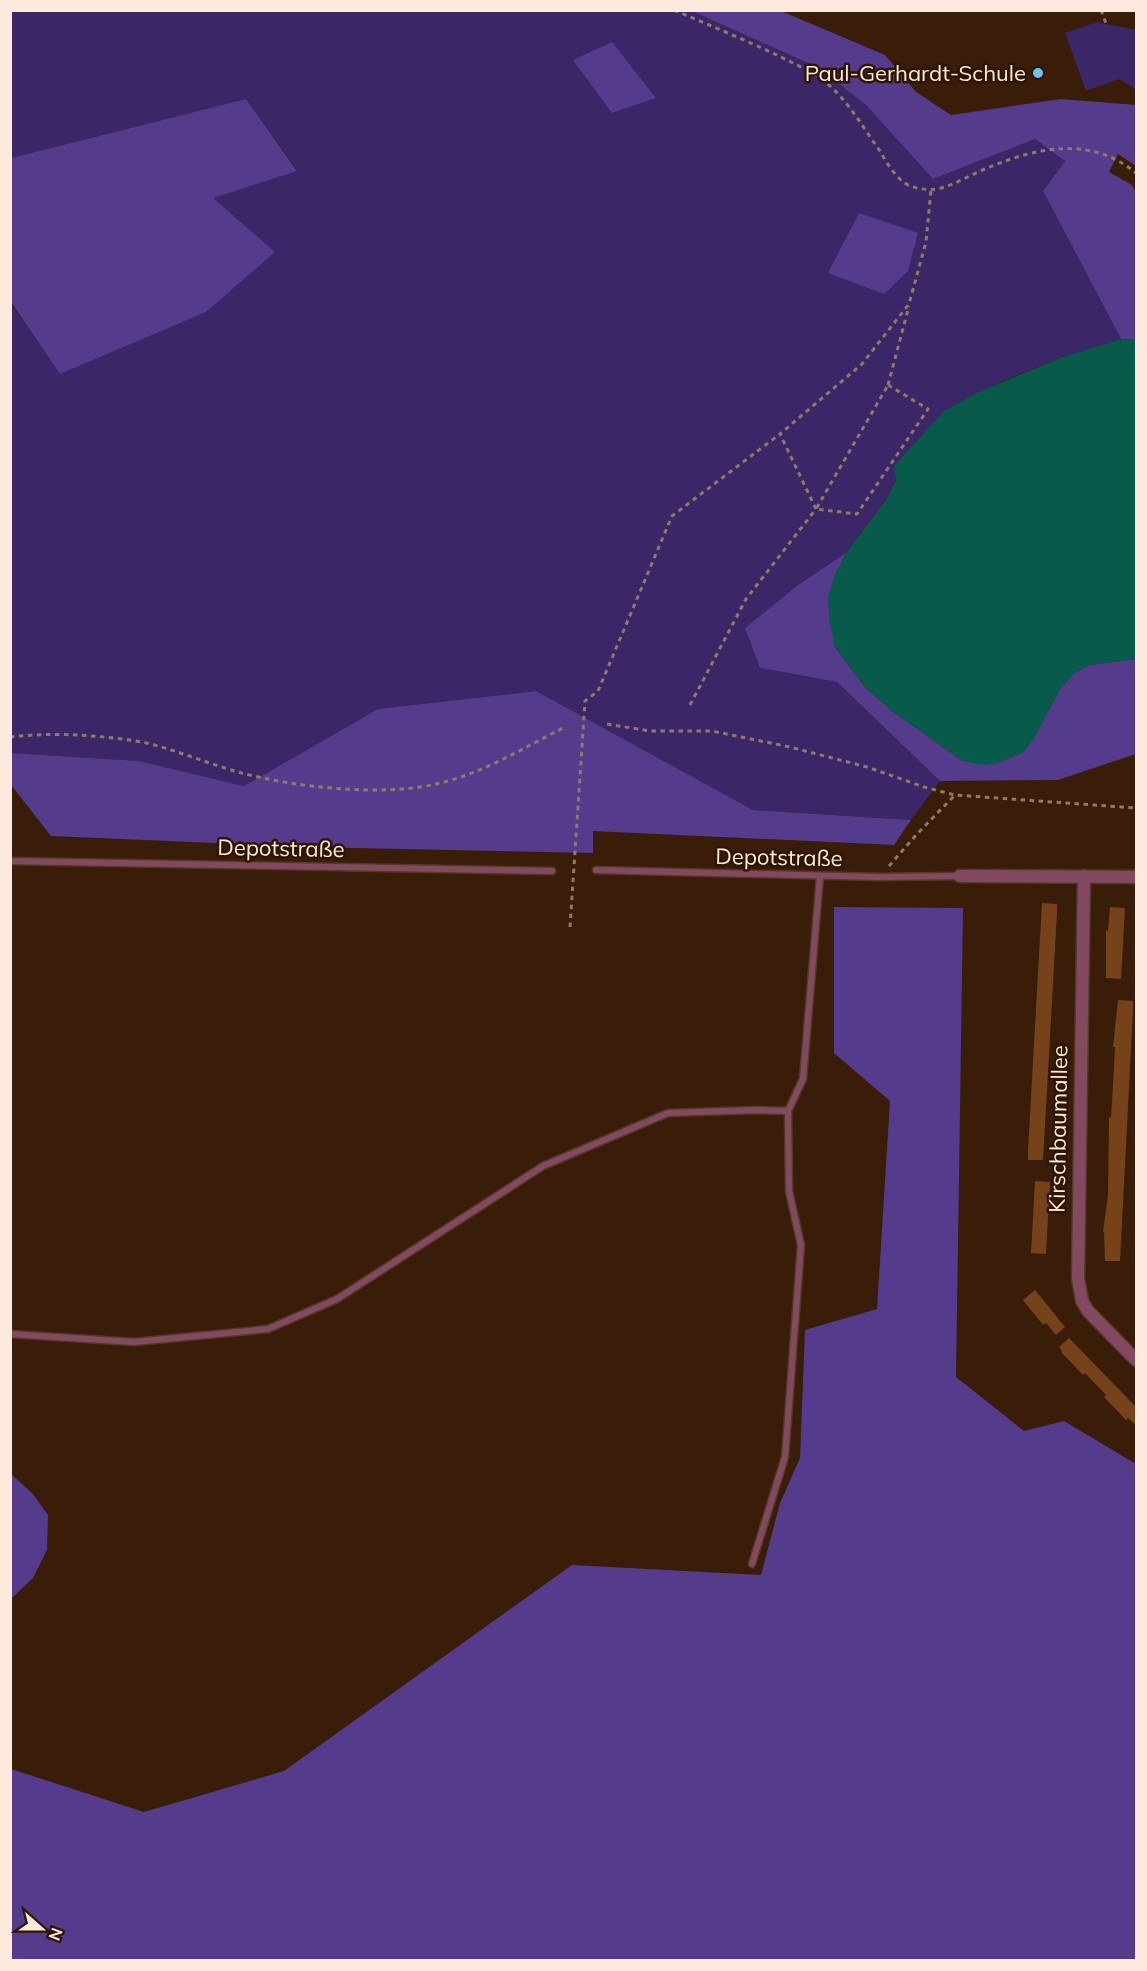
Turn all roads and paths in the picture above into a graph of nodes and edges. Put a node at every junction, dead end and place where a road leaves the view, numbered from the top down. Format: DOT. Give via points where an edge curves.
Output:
graph roads {
  1 [pos="674,10"];
  2 [pos="1101,10"];
  3 [pos="1107,26"];
  4 [pos="1137,173"];
  5 [pos="931,190"];
  6 [pos="909,304"];
  7 [pos="888,385"];
  8 [pos="780,434"];
  9 [pos="816,509"];
  10 [pos="690,705"];
  11 [pos="607,724"];
  12 [pos="565,727"];
  13 [pos="10,737"];
  14 [pos="955,795"];
  15 [pos="1137,808"];
  16 [pos="10,861"];
  17 [pos="596,870"];
  18 [pos="552,871"];
  19 [pos="820,876"];
  20 [pos="960,876"];
  21 [pos="1084,876"];
  22 [pos="879,877"];
  23 [pos="1137,877"];
  24 [pos="570,927"];
  25 [pos="788,1112"];
  26 [pos="10,1334"];
  27 [pos="1137,1360"];
  28 [pos="752,1564"];
  1 -- 5 [label="path" via="771,52 829,84 896,176 912,186"];
  2 -- 3 [label="path"];
  4 -- 5 [label="path" via="1104,155 1059,148 996,164 942,189"];
  5 -- 6 [label="path" via="926,242"];
  6 -- 7 [label="path"];
  6 -- 8 [label="path" via="862,364"];
  7 -- 9 [label="path"];
  7 -- 9 [label="path" via="928,409 857,514"];
  8 -- 9 [label="path"];
  8 -- 24 [label="path" via="672,516 598,691 585,701"];
  9 -- 10 [label="path" via="746,598"];
  11 -- 14 [label="path" via="650,731 712,731 867,767"];
  12 -- 13 [label="path" via="476,772 435,784 388,790 278,781 144,743 112,738 39,734"];
  14 -- 15 [label="path"];
  14 -- 22 [label="path"];
  16 -- 18 [label="lane, Depotstraße"];
  17 -- 19 [label="lane, Depotstraße"];
  19 -- 22 [label="lane, Depotstraße"];
  19 -- 25 [label="lane" via="803,1079"];
  20 -- 21 [label="street"];
  20 -- 22 [label="lane, Depotstraße"];
  21 -- 23 [label="street"];
  21 -- 27 [label="street, Kirschbaumallee" via="1078,1278 1088,1311"];
  25 -- 26 [label="lane" via="668,1113 658,1117 543,1166 337,1299 268,1329 134,1342"];
  25 -- 28 [label="lane" via="789,1191 801,1245 785,1457"];
}
